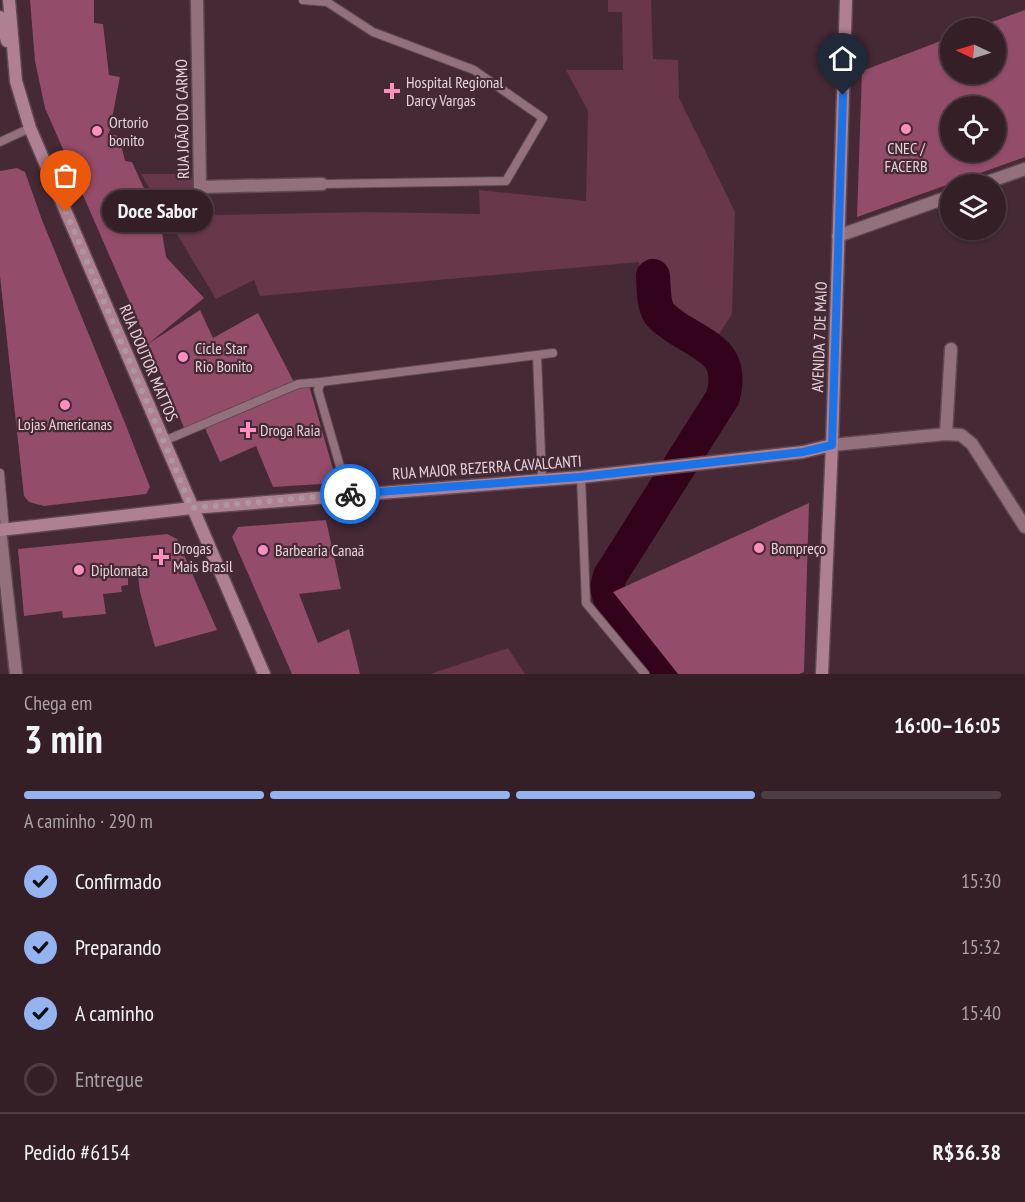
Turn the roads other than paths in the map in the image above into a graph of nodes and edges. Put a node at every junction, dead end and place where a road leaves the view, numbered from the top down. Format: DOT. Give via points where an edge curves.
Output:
graph roads {
  1 [pos="9,0"];
  2 [pos="198,0"];
  3 [pos="303,0"];
  4 [pos="846,0"];
  5 [pos="0,16"];
  6 [pos="13,62"];
  7 [pos="30,128"];
  8 [pos="0,142"];
  9 [pos="1025,169"];
  10 [pos="1006,176"];
  11 [pos="322,184"];
  12 [pos="940,200"];
  13 [pos="838,237"];
  14 [pos="951,349"];
  15 [pos="553,353"];
  16 [pos="537,355"];
  17 [pos="321,382"];
  18 [pos="946,434"];
  19 [pos="164,441"];
  20 [pos="832,445"];
  21 [pos="0,473"];
  22 [pos="580,477"];
  23 [pos="0,479"];
  24 [pos="542,480"];
  25 [pos="348,494"];
  26 [pos="192,508"];
  27 [pos="1025,527"];
  28 [pos="2,529"];
  29 [pos="16,674"];
  30 [pos="264,674"];
  31 [pos="645,674"];
  32 [pos="822,674"];
  1 -- 6 [label="main road, RUA DOUTOR MATTOS"];
  2 -- 11 [label="street, RUA JOÃO DO CARMO" via="200,187"];
  3 -- 11 [label="lane" via="327,2 373,32 474,70 543,118 506,181"];
  4 -- 13 [label="main road, AVENIDA 7 DE MAIO"];
  5 -- 6 [label="main road, RUA DOUTOR MATTOS"];
  6 -- 7 [label="main road, RUA DOUTOR MATTOS"];
  7 -- 8 [label="lane"];
  7 -- 19 [label="main road, RUA DOUTOR MATTOS"];
  9 -- 10 [label="street"];
  12 -- 13 [label="street"];
  13 -- 20 [label="main road, AVENIDA 7 DE MAIO"];
  14 -- 18 [label="street"];
  15 -- 16 [label="lane"];
  16 -- 17 [label="lane"];
  16 -- 24 [label="lane"];
  17 -- 19 [label="lane" via="297,384"];
  17 -- 25 [label="lane" via="318,390"];
  18 -- 20 [label="street"];
  18 -- 27 [label="street" via="962,435 972,444"];
  19 -- 26 [label="main road, RUA DOUTOR MATTOS"];
  20 -- 22 [label="main road, RUA MAJOR BEZERRA CAVALCANTI" via="803,452"];
  20 -- 32 [label="main road, AVENIDA 7 DE MAIO"];
  21 -- 23 [label="lane"];
  22 -- 24 [label="main road, RUA MAJOR BEZERRA CAVALCANTI"];
  22 -- 31 [label="lane" via="586,603"];
  23 -- 28 [label="lane"];
  24 -- 25 [label="main road, RUA MAJOR BEZERRA CAVALCANTI"];
  25 -- 26 [label="main road, RUA MAJOR BEZERRA CAVALCANTI"];
  26 -- 28 [label="main road, RUA MAJOR BEZERRA CAVALCANTI"];
  26 -- 30 [label="main road, RUA DOUTOR MATTOS"];
  28 -- 29 [label="street"];
}
